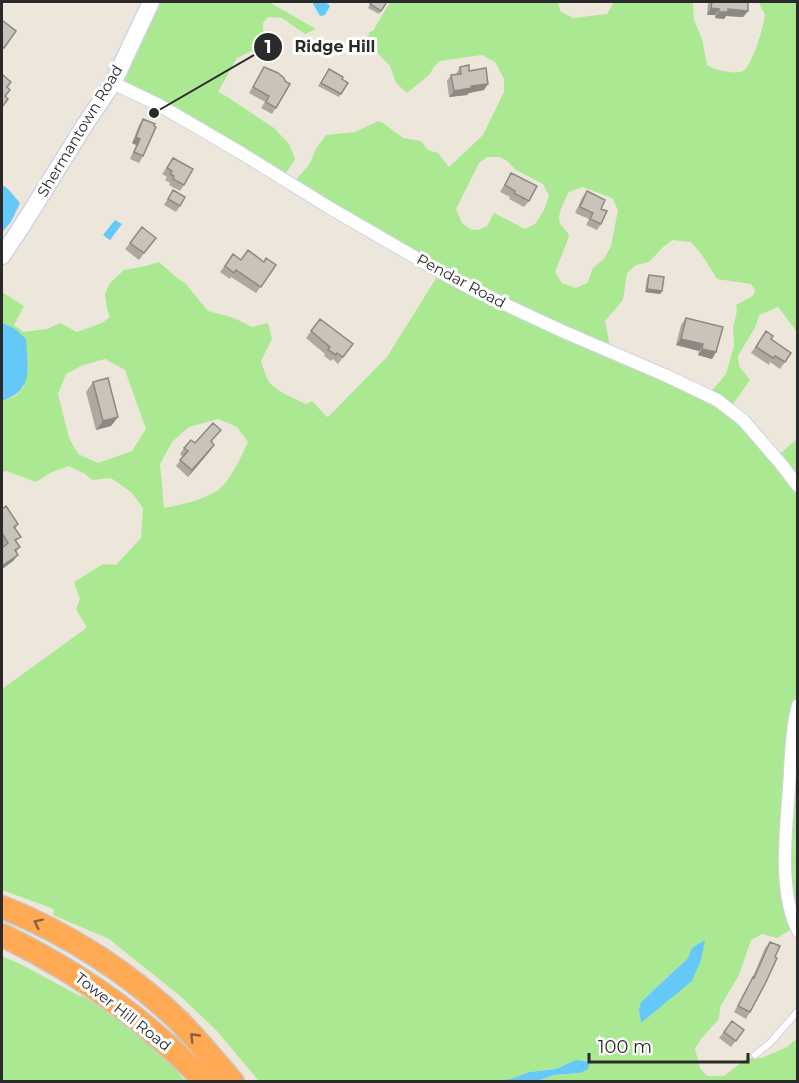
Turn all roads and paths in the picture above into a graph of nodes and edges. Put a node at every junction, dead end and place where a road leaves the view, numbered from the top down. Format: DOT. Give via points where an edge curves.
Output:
graph roads {
  1 [pos="151,2"];
  2 [pos="113,83"];
  3 [pos="2,256"];
  4 [pos="798,486"];
  5 [pos="798,705"];
  6 [pos="2,907"];
  7 [pos="798,931"];
  8 [pos="2,935"];
  9 [pos="798,1011"];
  10 [pos="755,1055"];
  11 [pos="205,1082"];
  12 [pos="232,1082"];
  1 -- 2 [label="street, Shermantown Road"];
  2 -- 3 [label="street, Shermantown Road"];
  2 -- 4 [label="street, Pendar Road" via="180,117 470,288 705,393 743,420"];
  5 -- 7 [label="street" via="791,745 786,892"];
  12 -- 6 [label="highway, Tower Hill Road, one-way" via="180,1022 118,971 52,930"];
  8 -- 11 [label="highway, Tower Hill Road" via="102,993 164,1042"];
  9 -- 10 [label="lane" via="771,1043"];
}
